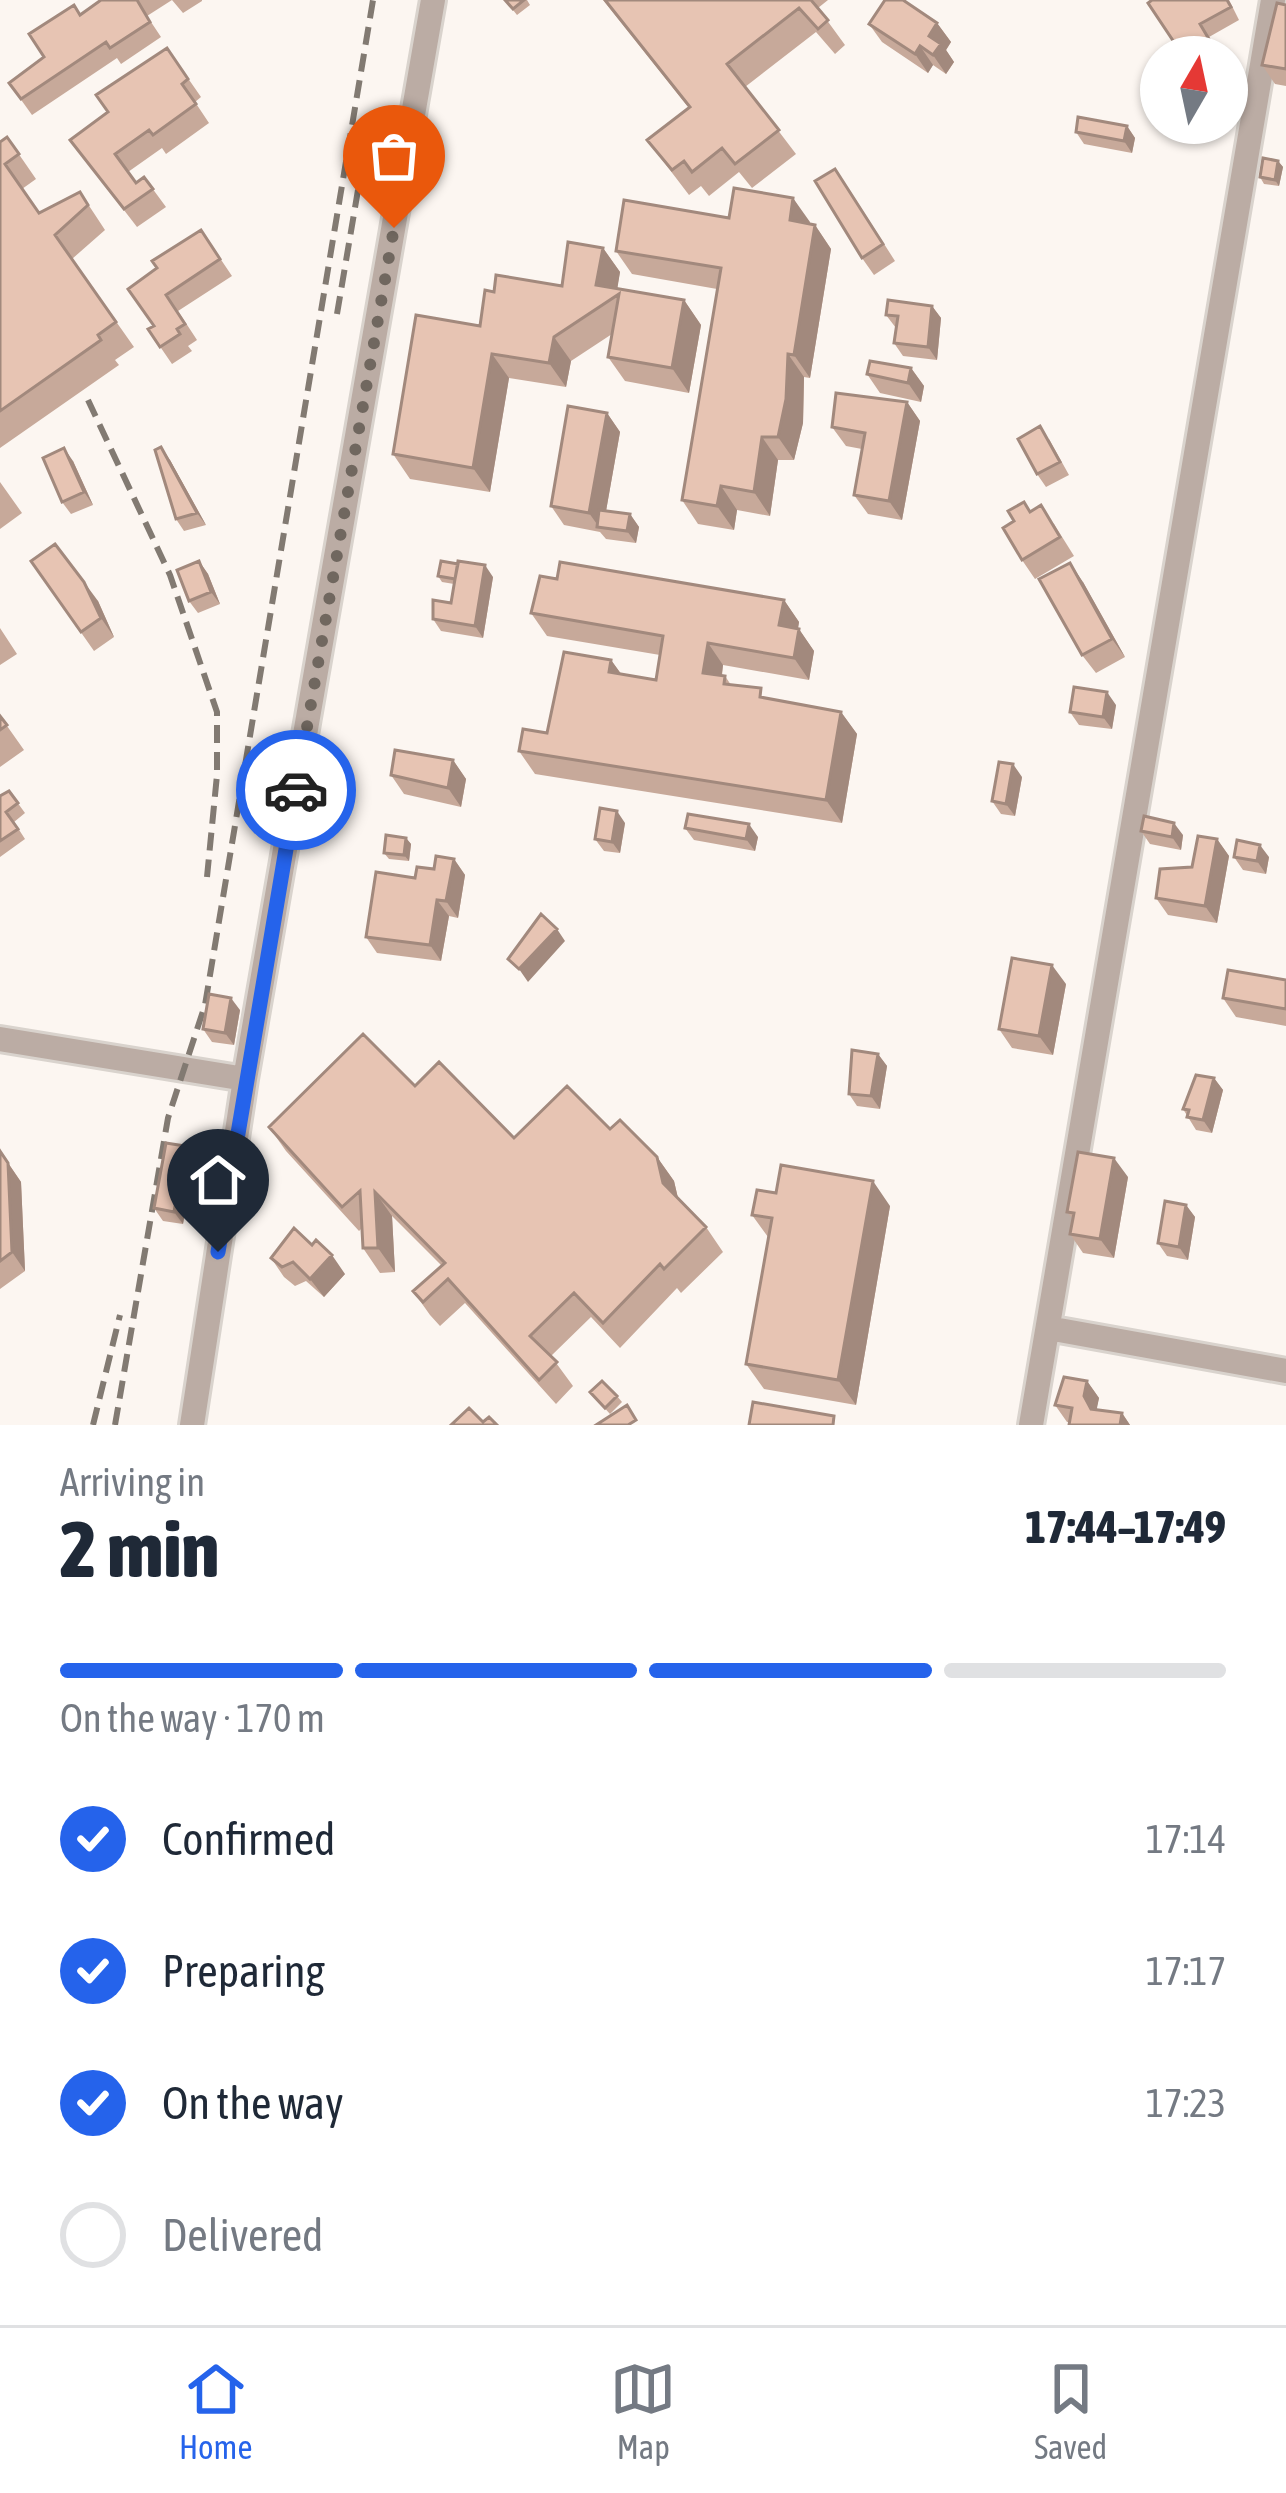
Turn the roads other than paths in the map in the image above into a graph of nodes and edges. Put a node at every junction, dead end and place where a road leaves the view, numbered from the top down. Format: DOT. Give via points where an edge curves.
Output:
graph roads {
  1 [pos="434,0"];
  2 [pos="1273,0"];
  3 [pos="0,1039"];
  4 [pos="245,1079"];
  5 [pos="1048,1328"];
  6 [pos="1286,1371"];
  7 [pos="192,1425"];
  8 [pos="1031,1425"];
  1 -- 4 [label="lane"];
  2 -- 5 [label="lane"];
  3 -- 4 [label="lane"];
  4 -- 7 [label="lane"];
  5 -- 6 [label="lane"];
  5 -- 8 [label="lane"];
}
